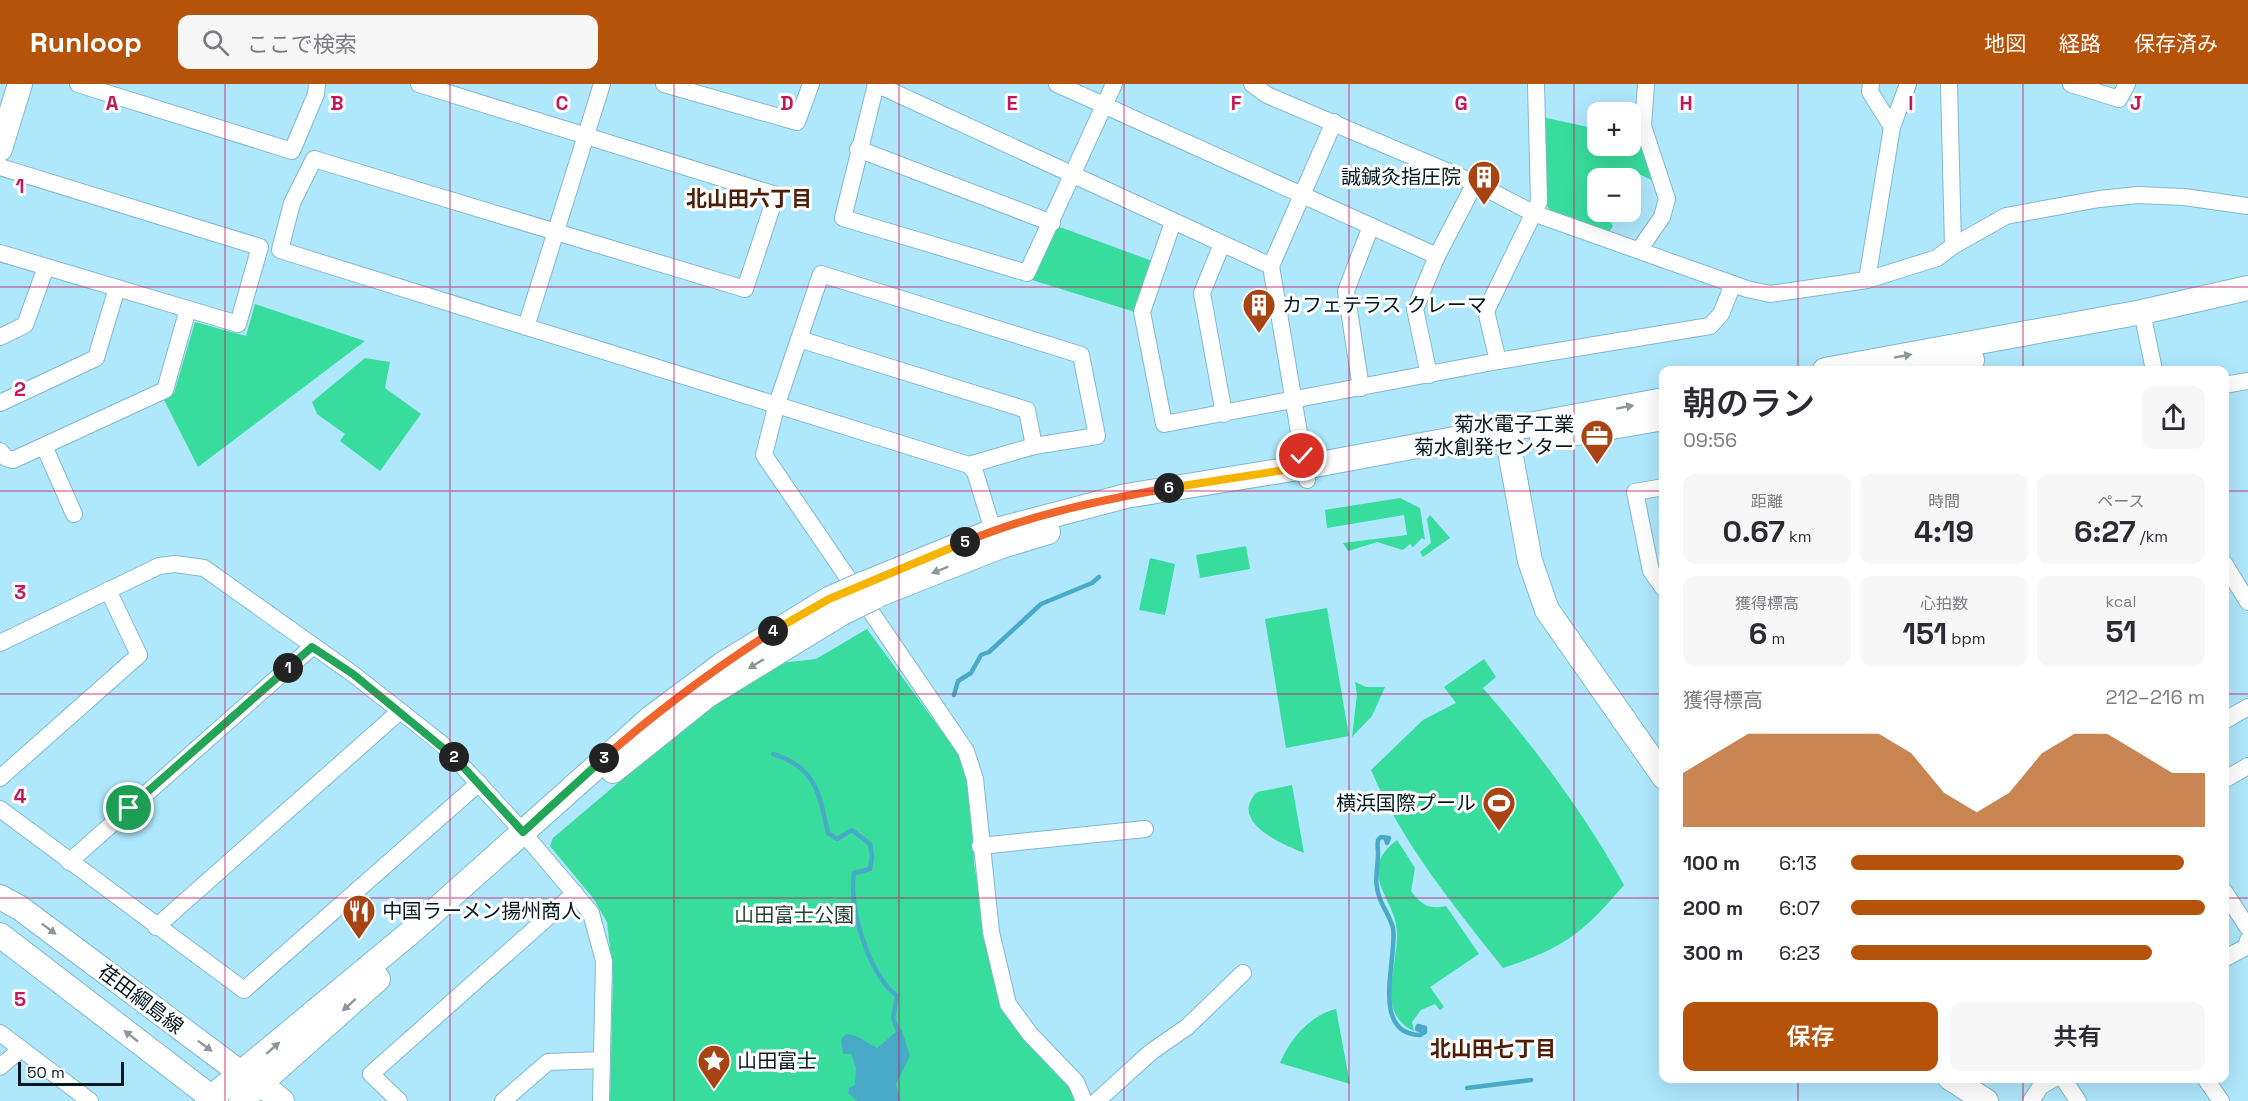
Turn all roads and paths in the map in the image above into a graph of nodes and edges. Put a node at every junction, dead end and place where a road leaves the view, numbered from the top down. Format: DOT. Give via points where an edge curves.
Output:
graph roads {
  1 [pos="20,84"];
  2 [pos="78,84"];
  3 [pos="317,84"];
  4 [pos="419,84"];
  5 [pos="602,84"];
  6 [pos="664,84"];
  7 [pos="811,84"];
  8 [pos="876,84"];
  9 [pos="1057,84"];
  10 [pos="1114,84"];
  11 [pos="1252,84"];
  12 [pos="1536,84"];
  13 [pos="1646,84"];
  14 [pos="1871,84"];
  15 [pos="1908,84"];
  16 [pos="1949,84"];
  17 [pos="2071,84"];
  18 [pos="2127,84"];
  19 [pos="1104,105"];
  20 [pos="1334,122"];
  21 [pos="1892,127"];
  22 [pos="587,135"];
  23 [pos="0,149"];
  24 [pos="858,149"];
  25 [pos="0,167"];
  26 [pos="1073,176"];
  27 [pos="1475,183"];
  28 [pos="1300,195"];
  29 [pos="2248,206"];
  30 [pos="1533,213"];
  31 [pos="1173,222"];
  32 [pos="1052,223"];
  33 [pos="1371,226"];
  34 [pos="557,233"];
  35 [pos="1222,244"];
  36 [pos="1953,246"];
  37 [pos="1639,250"];
  38 [pos="0,254"];
  39 [pos="1437,256"];
  40 [pos="1271,266"];
  41 [pos="46,267"];
  42 [pos="1867,280"];
  43 [pos="1733,284"];
  44 [pos="117,288"];
  45 [pos="2248,288"];
  46 [pos="2248,304"];
  47 [pos="188,309"];
  48 [pos="2144,319"];
  49 [pos="526,327"];
  50 [pos="0,337"];
  51 [pos="799,339"];
  52 [pos="1498,361"];
  53 [pos="1850,366"];
  54 [pos="1937,366"];
  55 [pos="2153,366"];
  56 [pos="1429,375"];
  57 [pos="2248,381"];
  58 [pos="2229,384"];
  59 [pos="1361,388"];
  60 [pos="1294,401"];
  61 [pos="1659,401"];
  62 [pos="0,403"];
  63 [pos="776,407"];
  64 [pos="1224,414"];
  65 [pos="1659,419"];
  66 [pos="1507,437"];
  67 [pos="44,446"];
  68 [pos="1034,446"];
  69 [pos="0,451"];
  70 [pos="969,465"];
  71 [pos="1305,473"];
  72 [pos="1659,488"];
  73 [pos="74,514"];
  74 [pos="996,539"];
  75 [pos="2229,571"];
  76 [pos="1659,582"];
  77 [pos="108,590"];
  78 [pos="2248,602"];
  79 [pos="0,643"];
  80 [pos="312,647"];
  81 [pos="2248,707"];
  82 [pos="399,712"];
  83 [pos="2229,718"];
  84 [pos="2248,766"];
  85 [pos="1659,770"];
  86 [pos="2229,777"];
  87 [pos="0,778"];
  88 [pos="479,783"];
  89 [pos="0,809"];
  90 [pos="1145,829"];
  91 [pos="527,838"];
  92 [pos="980,846"];
  93 [pos="69,862"];
  94 [pos="575,893"];
  95 [pos="0,897"];
  96 [pos="2229,898"];
  97 [pos="156,927"];
  98 [pos="2248,927"];
  99 [pos="0,935"];
  100 [pos="2248,940"];
  101 [pos="2229,956"];
  102 [pos="1243,973"];
  103 [pos="0,1033"];
  104 [pos="21,1049"];
  105 [pos="602,1060"];
  106 [pos="0,1067"];
  107 [pos="251,1079"];
  108 [pos="1958,1083"];
  109 [pos="2046,1083"];
  110 [pos="2066,1083"];
  111 [pos="2208,1083"];
  112 [pos="211,1100"];
  113 [pos="90,1101"];
  114 [pos="241,1101"];
  115 [pos="282,1101"];
  116 [pos="399,1101"];
  117 [pos="503,1101"];
  118 [pos="601,1101"];
  119 [pos="1084,1101"];
  120 [pos="1098,1101"];
  121 [pos="1986,1101"];
  122 [pos="2031,1101"];
  123 [pos="2078,1101"];
  124 [pos="2221,1101"];
  1 -- 23 [label="street"];
  2 -- 3 [label="street" via="292,151"];
  4 -- 22 [label="street"];
  5 -- 22 [label="street"];
  6 -- 7 [label="street" via="797,122"];
  8 -- 24 [label="street"];
  8 -- 26 [label="street"];
  9 -- 19 [label="street"];
  10 -- 19 [label="street"];
  11 -- 20 [label="street" via="1267,95"];
  12 -- 30 [label="street" via="1539,202"];
  13 -- 37 [label="street" via="1643,126 1667,200 1662,217"];
  14 -- 21 [label="street" via="1870,92"];
  15 -- 21 [label="street"];
  16 -- 36 [label="street"];
  17 -- 18 [label="street" via="2119,99"];
  19 -- 26 [label="street"];
  19 -- 28 [label="street"];
  20 -- 27 [label="street"];
  20 -- 28 [label="street"];
  21 -- 42 [label="street"];
  22 -- 34 [label="street"];
  22 -- 34 [label="street" via="776,195 745,289"];
  24 -- 32 [label="street"];
  24 -- 32 [label="street" via="843,218 1028,273"];
  25 -- 47 [label="street" via="260,248 238,324"];
  26 -- 31 [label="street"];
  26 -- 32 [label="street"];
  27 -- 30 [label="street"];
  27 -- 39 [label="street"];
  28 -- 33 [label="street"];
  28 -- 40 [label="street"];
  29 -- 36 [label="street" via="2184,197 2138,195 2099,199 2006,216"];
  30 -- 37 [label="street"];
  30 -- 52 [label="street" via="1486,311"];
  31 -- 35 [label="street"];
  31 -- 64 [label="street" via="1142,312 1164,424"];
  33 -- 39 [label="street"];
  33 -- 59 [label="street" via="1346,291"];
  34 -- 49 [label="street"];
  34 -- 49 [label="street" via="314,159 292,203 280,250"];
  35 -- 40 [label="street"];
  35 -- 64 [label="street" via="1202,293"];
  36 -- 42 [label="street" via="1937,258"];
  37 -- 43 [label="street"];
  38 -- 41 [label="street"];
  39 -- 56 [label="street" via="1415,309"];
  40 -- 60 [label="street"];
  41 -- 44 [label="street"];
  41 -- 50 [label="street" via="25,325"];
  42 -- 43 [label="street" via="1770,294"];
  43 -- 52 [label="street" via="1721,314 1710,326"];
  44 -- 47 [label="street"];
  44 -- 62 [label="street" via="96,358"];
  45 -- 48 [label="street"];
  46 -- 48 [label="street"];
  47 -- 67 [label="street" via="165,390"];
  53 -- 48 [label="street, one-way"];
  48 -- 54 [label="street"];
  48 -- 55 [label="street"];
  49 -- 63 [label="street"];
  51 -- 63 [label="street"];
  51 -- 68 [label="street" via="1027,410"];
  51 -- 68 [label="street" via="821,274 1081,355 1097,436"];
  52 -- 56 [label="street"];
  56 -- 59 [label="street"];
  57 -- 58 [label="street"];
  59 -- 60 [label="street"];
  60 -- 64 [label="street"];
  60 -- 71 [label="street"];
  66 -- 61 [label="street, one-way"];
  63 -- 70 [label="street"];
  63 -- 92 [label="street" via="764,455 966,751 975,779"];
  65 -- 66 [label="street"];
  66 -- 71 [label="street"];
  66 -- 85 [label="street" via="1530,561 1547,610"];
  67 -- 69 [label="street" via="13,460"];
  67 -- 73 [label="street"];
  68 -- 70 [label="street"];
  70 -- 74 [label="street" via="975,472"];
  71 -- 74 [label="street" via="1126,496"];
  72 -- 76 [label="street" via="1635,492 1651,571"];
  74 -- 91 [label="street, bridge" via="869,590 723,664 652,717"];
  75 -- 78 [label="street"];
  77 -- 79 [label="street"];
  77 -- 80 [label="street" via="159,566 204,568"];
  77 -- 87 [label="street" via="140,655"];
  80 -- 82 [label="street"];
  80 -- 93 [label="street"];
  81 -- 83 [label="street"];
  82 -- 88 [label="street" via="442,744"];
  82 -- 97 [label="street"];
  84 -- 86 [label="street"];
  88 -- 91 [label="street"];
  88 -- 97 [label="street" via="244,990"];
  89 -- 93 [label="street"];
  90 -- 92 [label="street"];
  91 -- 94 [label="street"];
  91 -- 107 [label="street"];
  92 -- 119 [label="street" via="991,932 1008,1004 1030,1035 1076,1082"];
  93 -- 97 [label="street"];
  94 -- 105 [label="street" via="591,913 604,961"];
  94 -- 116 [label="street" via="371,1074"];
  95 -- 107 [label="street, 荏田綱島線, one-way"];
  96 -- 98 [label="street"];
  112 -- 99 [label="street, 荏田綱島線, one-way"];
  100 -- 101 [label="street" via="2246,947"];
  102 -- 120 [label="street" via="1187,1027 1151,1052"];
  103 -- 104 [label="street"];
  104 -- 106 [label="street"];
  104 -- 113 [label="street"];
  105 -- 117 [label="street" via="548,1062"];
  105 -- 118 [label="street"];
  107 -- 112 [label="street"];
  107 -- 114 [label="street"];
  107 -- 115 [label="street, 荏田綱島線"];
  108 -- 121 [label="street"];
  109 -- 122 [label="street"];
  110 -- 123 [label="street"];
  111 -- 124 [label="street"];
}
